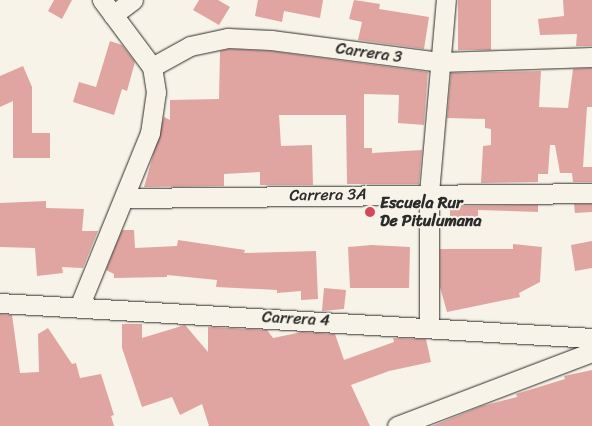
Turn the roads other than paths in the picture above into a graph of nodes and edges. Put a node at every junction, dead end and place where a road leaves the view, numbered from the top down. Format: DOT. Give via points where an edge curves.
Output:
graph roads {
  1 [pos="133,0"];
  2 [pos="446,0"];
  3 [pos="108,7"];
  4 [pos="592,57"];
  5 [pos="440,62"];
  6 [pos="152,67"];
  7 [pos="429,193"];
  8 [pos="592,193"];
  9 [pos="124,198"];
  10 [pos="0,303"];
  11 [pos="79,307"];
  12 [pos="429,327"];
  13 [pos="592,338"];
  14 [pos="592,352"];
  15 [pos="397,426"];
  1 -- 3 [label="street"];
  2 -- 5 [label="street"];
  3 -- 6 [label="street"];
  4 -- 5 [label="street, Carrera 3"];
  5 -- 6 [label="street, Carrera 3" via="271,40 228,38 190,46"];
  5 -- 7 [label="street"];
  6 -- 9 [label="street" via="156,92 150,133"];
  7 -- 8 [label="street, Carrera 3A"];
  7 -- 9 [label="street, Carrera 3A"];
  7 -- 12 [label="street"];
  9 -- 11 [label="street"];
  10 -- 11 [label="street, Carrera 4"];
  11 -- 12 [label="street, Carrera 4"];
  12 -- 13 [label="street, Carrera 4"];
  14 -- 15 [label="street"];
}
